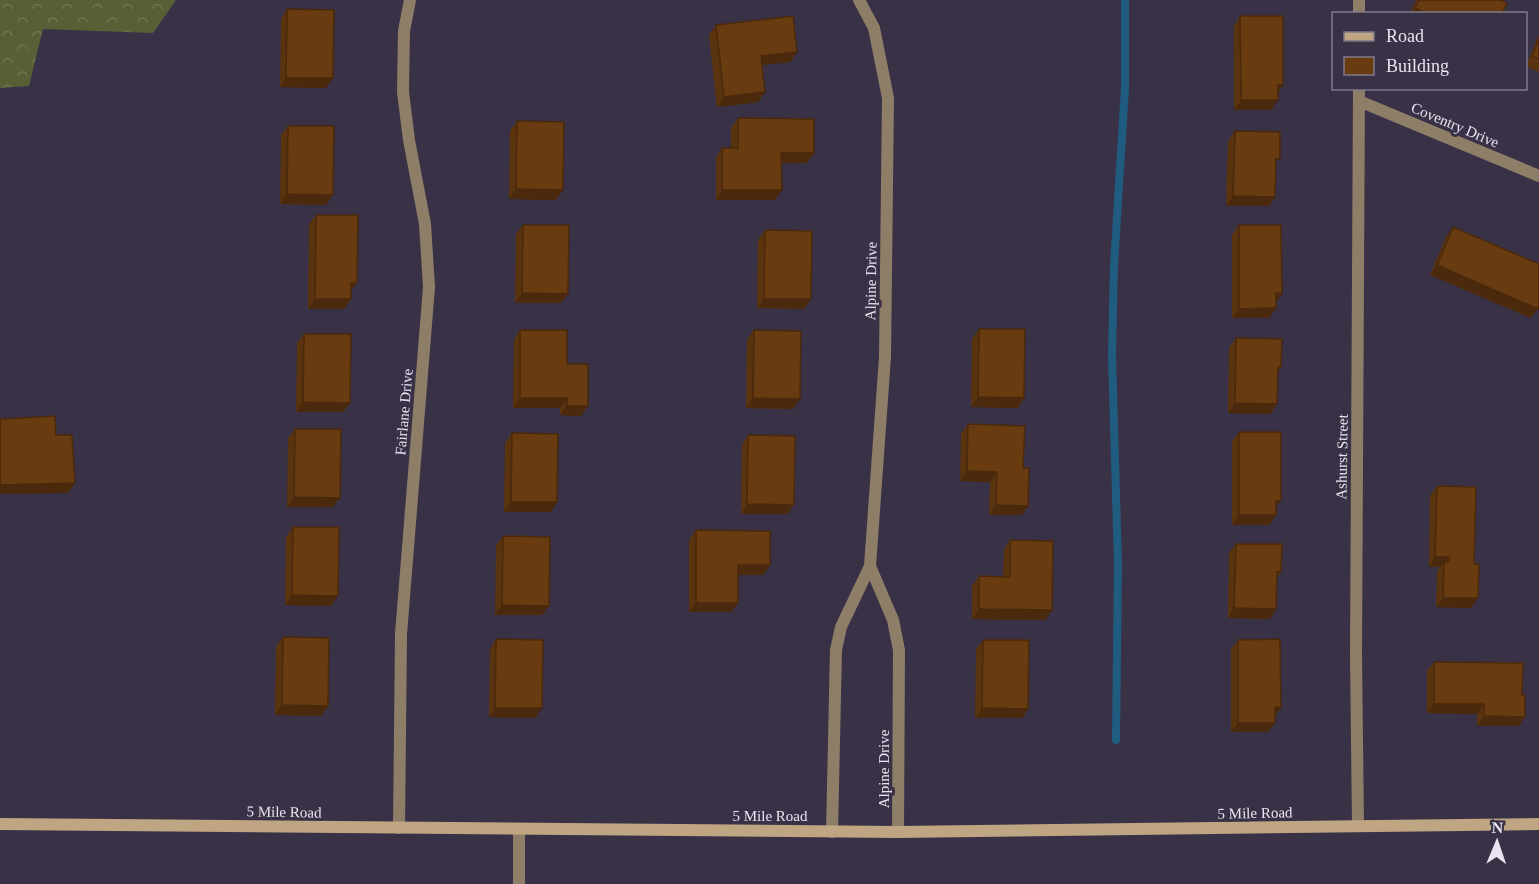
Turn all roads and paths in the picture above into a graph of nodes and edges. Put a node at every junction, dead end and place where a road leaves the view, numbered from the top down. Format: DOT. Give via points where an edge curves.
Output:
graph roads {
  1 [pos="410,0"];
  2 [pos="859,0"];
  3 [pos="1359,95"];
  4 [pos="1539,176"];
  5 [pos="870,566"];
  6 [pos="1539,824"];
  7 [pos="0,825"];
  8 [pos="1358,826"];
  9 [pos="399,828"];
  10 [pos="519,829"];
  11 [pos="832,832"];
  12 [pos="898,832"];
  13 [pos="519,884"];
  1 -- 9 [label="street, Fairlane Drive" via="404,31 403,92 425,224 429,286 401,634"];
  2 -- 5 [label="street, Alpine Drive" via="874,28 888,98 885,357"];
  3 -- 4 [label="street, Coventry Drive"];
  3 -- 8 [label="street, Ashurst Street"];
  5 -- 11 [label="street, Alpine Drive" via="841,627 836,650"];
  5 -- 12 [label="street, Alpine Drive" via="893,620 899,650"];
  6 -- 8 [label="main road, 5 Mile Road"];
  7 -- 9 [label="main road, 5 Mile Road"];
  8 -- 12 [label="main road, 5 Mile Road"];
  9 -- 10 [label="main road, 5 Mile Road"];
  10 -- 11 [label="main road, 5 Mile Road"];
  10 -- 13 [label="street"];
  11 -- 12 [label="main road, 5 Mile Road"];
}
